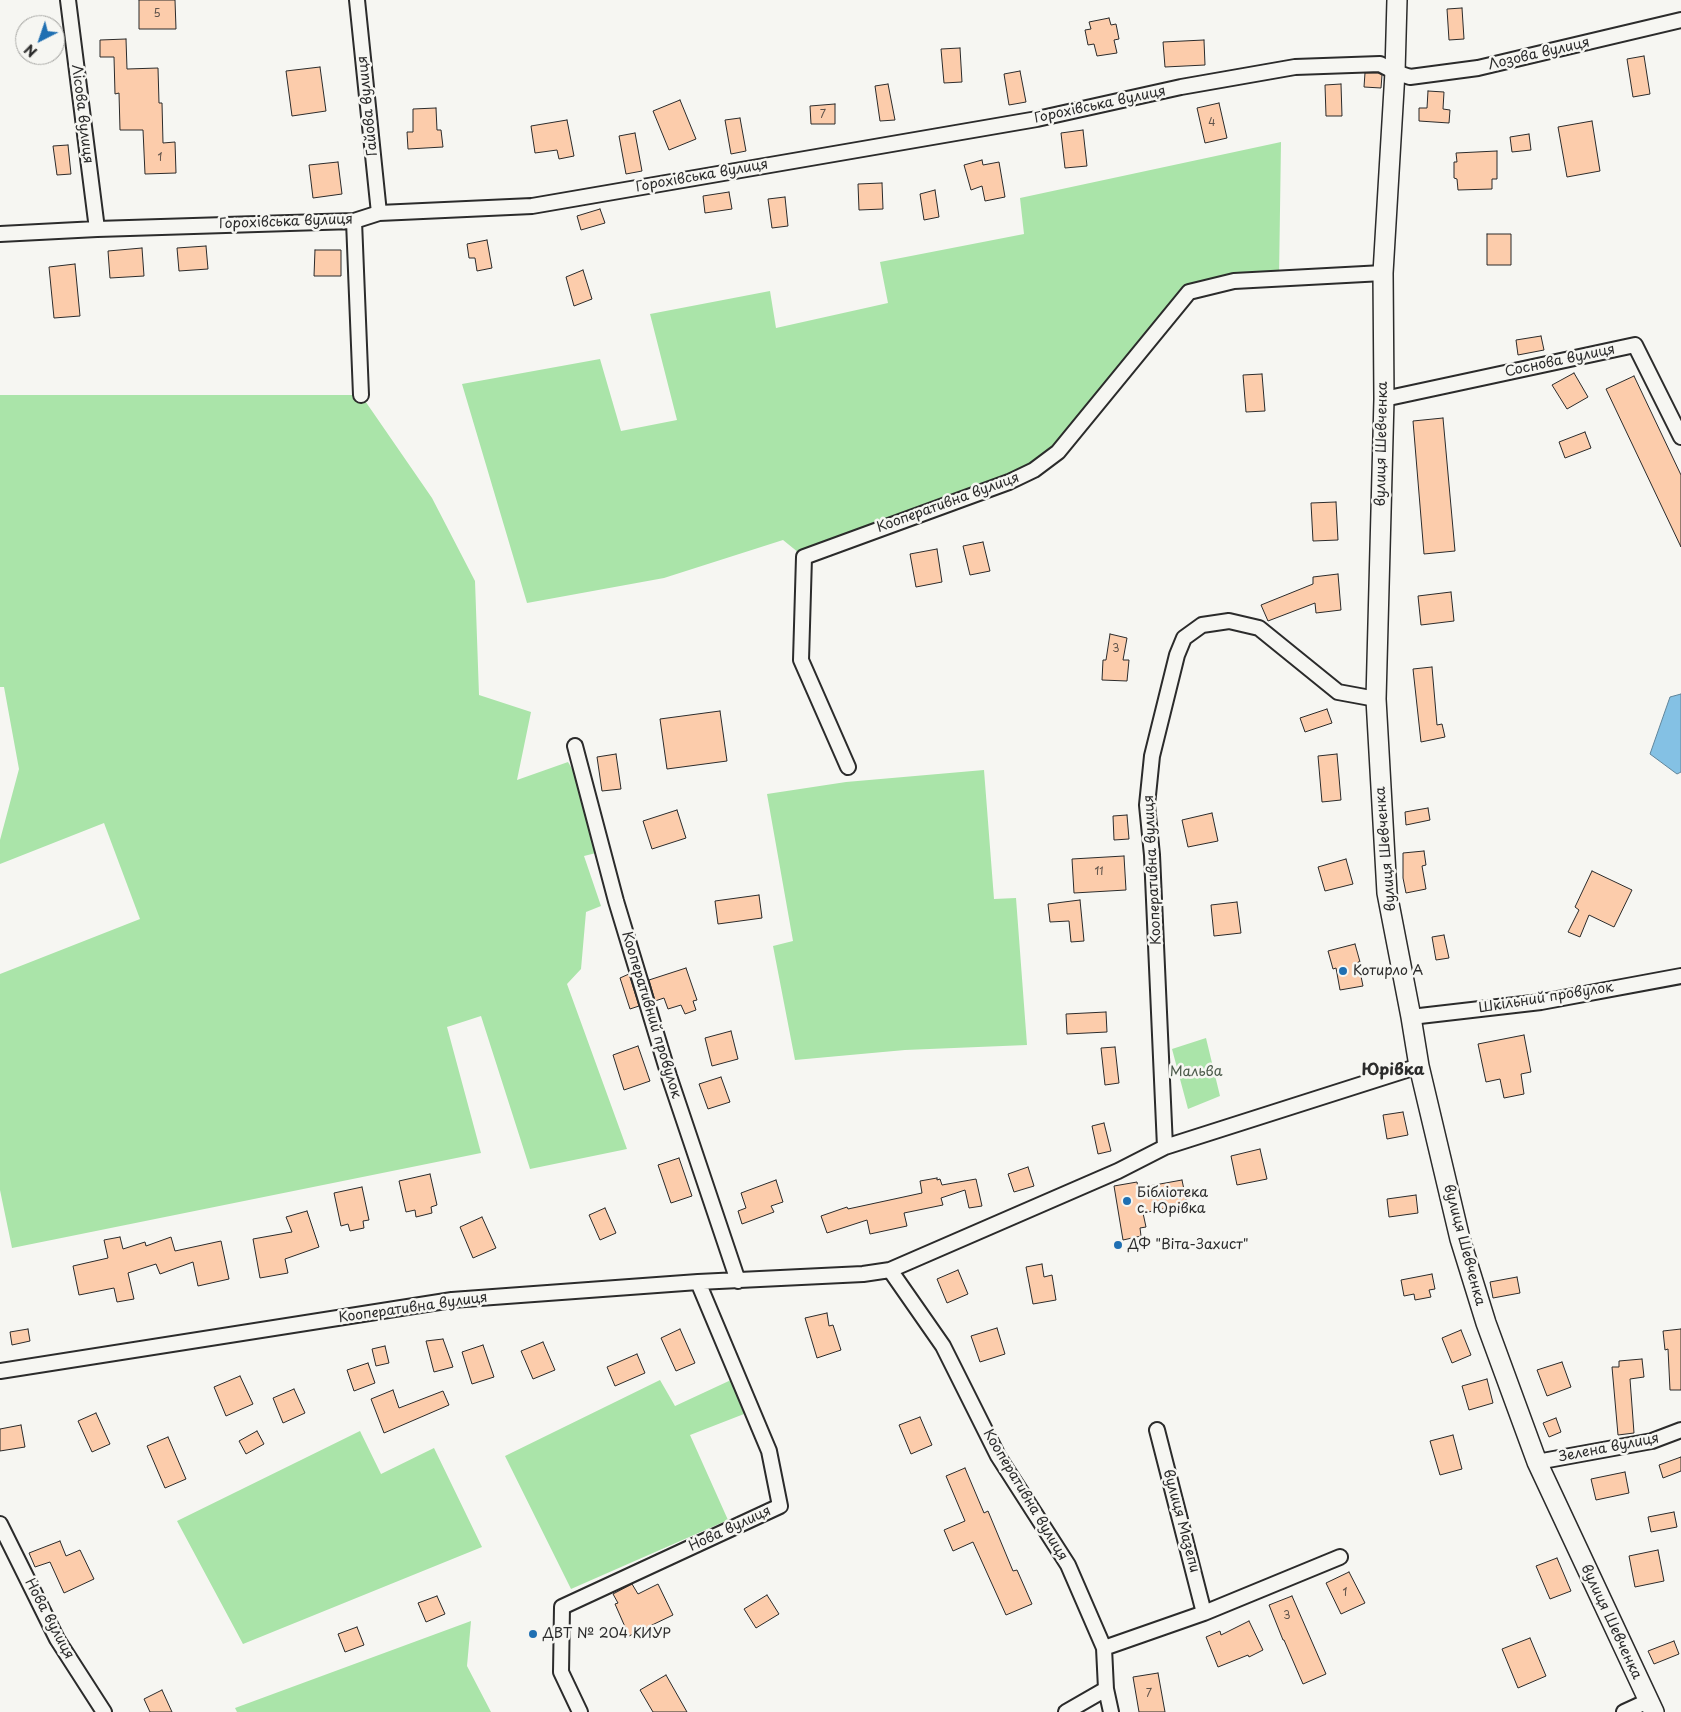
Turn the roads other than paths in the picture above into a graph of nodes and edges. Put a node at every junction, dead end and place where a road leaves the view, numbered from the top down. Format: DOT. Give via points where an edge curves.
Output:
graph roads {
  1 [pos="68,0"];
  2 [pos="357,0"];
  3 [pos="1396,0"];
  4 [pos="1681,20"];
  5 [pos="1395,72"];
  6 [pos="379,213"];
  7 [pos="354,221"];
  8 [pos="97,229"];
  9 [pos="0,234"];
  10 [pos="1383,273"];
  11 [pos="361,395"];
  12 [pos="1384,399"];
  13 [pos="1681,437"];
  14 [pos="1376,699"];
  15 [pos="575,746"];
  16 [pos="848,767"];
  17 [pos="1681,977"];
  18 [pos="1411,1017"];
  19 [pos="1419,1066"];
  20 [pos="1166,1147"];
  21 [pos="890,1270"];
  22 [pos="738,1281"];
  23 [pos="698,1282"];
  24 [pos="0,1371"];
  25 [pos="1157,1430"];
  26 [pos="1681,1430"];
  27 [pos="1537,1462"];
  28 [pos="0,1524"];
  29 [pos="1340,1557"];
  30 [pos="1204,1613"];
  31 [pos="1104,1648"];
  32 [pos="1106,1689"];
  33 [pos="1651,1707"];
  34 [pos="104,1712"];
  35 [pos="580,1712"];
  36 [pos="1066,1712"];
  37 [pos="1111,1712"];
  38 [pos="1624,1712"];
  1 -- 8 [label="street, Лісова вулиця"];
  2 -- 6 [label="street, Гайова вулиця"];
  3 -- 5 [label="street, вулиця Шевченка"];
  4 -- 5 [label="street, Лозова вулиця" via="1478,68 1410,77"];
  5 -- 6 [label="street, Горохівська вулиця" via="1380,64 1295,67 1181,87 1037,119 532,206"];
  5 -- 10 [label="street, вулиця Шевченка"];
  6 -- 7 [label="street, Горохівська вулиця"];
  7 -- 8 [label="street, Горохівська вулиця"];
  7 -- 11 [label="street"];
  8 -- 9 [label="street, Горохівська вулиця"];
  10 -- 12 [label="street, вулиця Шевченка"];
  10 -- 16 [label="street, Кооперативна вулиця" via="1234,280 1190,292 1058,452 1034,470 804,556 802,660"];
  12 -- 13 [label="street, Соснова вулиця" via="1634,345"];
  12 -- 14 [label="street, вулиця Шевченка"];
  14 -- 18 [label="street, вулиця Шевченка" via="1387,893"];
  14 -- 20 [label="street, Кооперативна вулиця" via="1338,692 1259,628 1230,621 1202,624 1184,638 1152,756 1147,805"];
  15 -- 22 [label="street, Кооперативний провулок" via="616,902 669,1076"];
  17 -- 18 [label="street, Шкільний провулок" via="1541,1002"];
  18 -- 19 [label="street, вулиця Шевченка"];
  19 -- 20 [label="street, Кооперативна вулиця"];
  19 -- 27 [label="street, вулиця Шевченка" via="1460,1239 1486,1323"];
  20 -- 21 [label="street, Кооперативна вулиця"];
  21 -- 22 [label="street, Кооперативна вулиця"];
  21 -- 31 [label="street, Кооперативна вулиця" via="943,1346 998,1456 1068,1564"];
  22 -- 23 [label="street, Кооперативна вулиця"];
  23 -- 24 [label="street, Кооперативна вулиця" via="452,1300"];
  23 -- 35 [label="street, Нова вулиця" via="769,1451 780,1506 562,1607 561,1672"];
  25 -- 30 [label="street, вулиця Мазепи"];
  26 -- 27 [label="street, Зелена вулиця" via="1652,1441"];
  27 -- 33 [label="street, вулиця Шевченка"];
  28 -- 34 [label="street, Нова вулиця" via="57,1639"];
  29 -- 30 [label="street"];
  30 -- 31 [label="street"];
  31 -- 32 [label="street"];
  32 -- 36 [label="street"];
  32 -- 37 [label="street"];
  33 -- 38 [label="street"];
}
